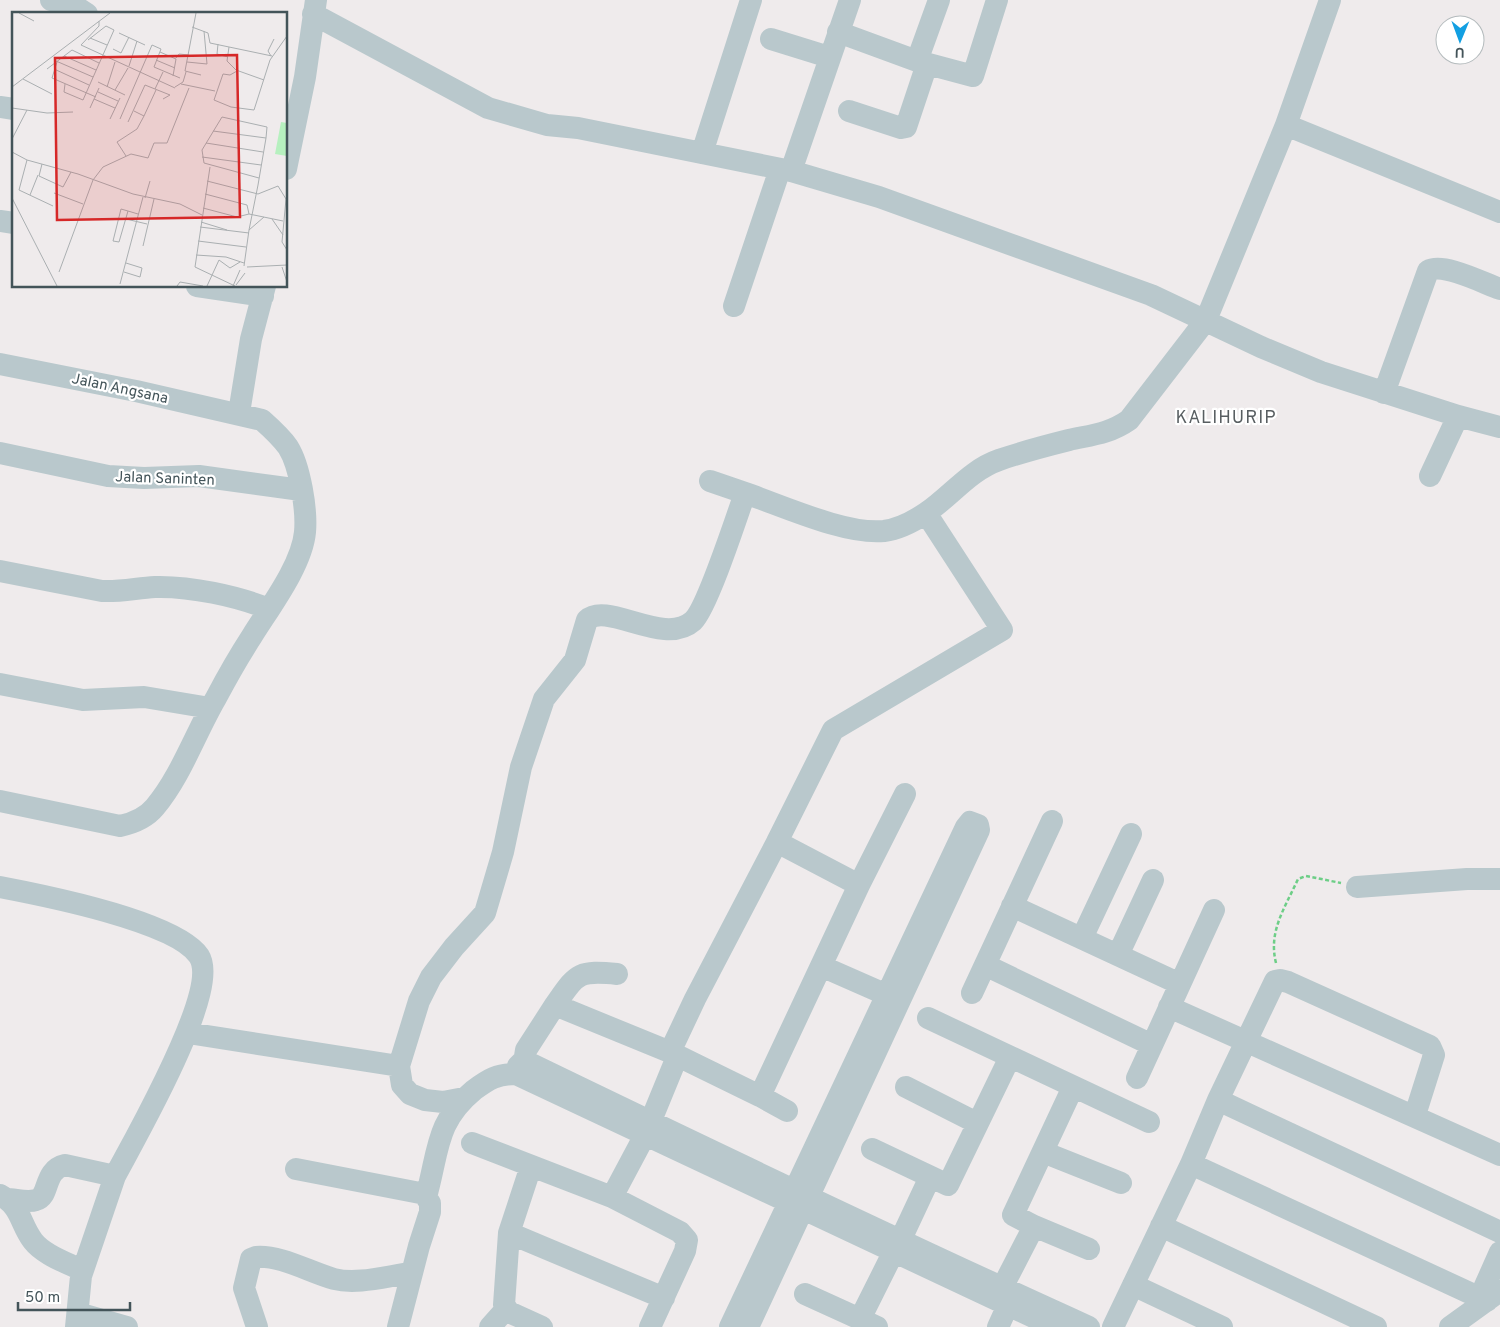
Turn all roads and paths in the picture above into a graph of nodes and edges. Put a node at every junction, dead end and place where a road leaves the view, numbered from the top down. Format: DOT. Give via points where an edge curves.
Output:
graph roads {
  1 [pos="51,0"];
  2 [pos="751,0"];
  3 [pos="850,0"];
  4 [pos="939,0"];
  5 [pos="997,0"];
  6 [pos="1330,0"];
  7 [pos="314,7"];
  8 [pos="83,12"];
  9 [pos="838,32"];
  10 [pos="771,39"];
  11 [pos="829,57"];
  12 [pos="922,63"];
  13 [pos="296,75"];
  14 [pos="849,111"];
  15 [pos="1286,125"];
  16 [pos="288,150"];
  17 [pos="702,153"];
  18 [pos="786,170"];
  19 [pos="1500,212"];
  20 [pos="224,288"];
  21 [pos="1500,289"];
  22 [pos="264,291"];
  23 [pos="734,306"];
  24 [pos="1206,320"];
  25 [pos="0,364"];
  26 [pos="1384,393"];
  27 [pos="240,413"];
  28 [pos="1458,416"];
  29 [pos="1500,427"];
  30 [pos="0,453"];
  31 [pos="1430,476"];
  32 [pos="710,481"];
  33 [pos="301,490"];
  34 [pos="746,493"];
  35 [pos="926,513"];
  36 [pos="0,570"];
  37 [pos="269,609"];
  38 [pos="0,684"];
  39 [pos="210,708"];
  40 [pos="905,794"];
  41 [pos="0,801"];
  42 [pos="1052,821"];
  43 [pos="1131,834"];
  44 [pos="777,842"];
  45 [pos="1500,879"];
  46 [pos="1153,880"];
  47 [pos="859,884"];
  48 [pos="0,887"];
  49 [pos="1357,887"];
  50 [pos="1012,906"];
  51 [pos="1214,910"];
  52 [pos="1082,938"];
  53 [pos="1118,955"];
  54 [pos="985,965"];
  55 [pos="821,966"];
  56 [pos="617,974"];
  57 [pos="1280,980"];
  58 [pos="1180,984"];
  59 [pos="972,993"];
  60 [pos="887,995"];
  61 [pos="555,1006"];
  62 [pos="1169,1007"];
  63 [pos="928,1018"];
  64 [pos="188,1033"];
  65 [pos="1247,1040"];
  66 [pos="1152,1045"];
  67 [pos="674,1055"];
  68 [pos="1010,1057"];
  69 [pos="399,1066"];
  70 [pos="520,1068"];
  71 [pos="1137,1078"];
  72 [pos="1074,1086"];
  73 [pos="906,1087"];
  74 [pos="849,1088"];
  75 [pos="760,1096"];
  76 [pos="464,1098"];
  77 [pos="1218,1100"];
  78 [pos="787,1111"];
  79 [pos="1415,1116"];
  80 [pos="1149,1122"];
  81 [pos="977,1123"];
  82 [pos="647,1128"];
  83 [pos="472,1143"];
  84 [pos="872,1149"];
  85 [pos="1043,1152"];
  86 [pos="1500,1155"];
  87 [pos="1191,1164"];
  88 [pos="532,1166"];
  89 [pos="296,1170"];
  90 [pos="115,1176"];
  91 [pos="930,1176"];
  92 [pos="1120,1183"];
  93 [pos="4,1197"];
  94 [pos="426,1197"];
  95 [pos="612,1197"];
  96 [pos="800,1199"];
  97 [pos="1034,1226"];
  98 [pos="1161,1226"];
  99 [pos="1500,1232"];
  100 [pos="509,1233"];
  101 [pos="897,1246"];
  102 [pos="1089,1249"];
  103 [pos="1500,1252"];
  104 [pos="411,1274"];
  105 [pos="81,1276"];
  106 [pos="1132,1285"];
  107 [pos="805,1294"];
  108 [pos="1489,1296"];
  109 [pos="1005,1297"];
  110 [pos="664,1298"];
  111 [pos="506,1309"];
  112 [pos="77,1320"];
  113 [pos="868,1323"];
  114 [pos="127,1327"];
  115 [pos="257,1327"];
  116 [pos="398,1327"];
  117 [pos="490,1327"];
  118 [pos="542,1327"];
  119 [pos="650,1327"];
  120 [pos="730,1327"];
  121 [pos="748,1327"];
  122 [pos="998,1327"];
  123 [pos="1055,1327"];
  124 [pos="1089,1327"];
  125 [pos="1113,1327"];
  126 [pos="1222,1327"];
  127 [pos="1376,1327"];
  128 [pos="1450,1327"];
  1 -- 8 [label="street"];
  2 -- 17 [label="street"];
  3 -- 9 [label="street"];
  4 -- 12 [label="street"];
  5 -- 12 [label="street" via="973,76"];
  6 -- 15 [label="street"];
  7 -- 13 [label="street"];
  7 -- 17 [label="street" via="488,108 547,126 578,128"];
  9 -- 11 [label="street"];
  9 -- 12 [label="street"];
  10 -- 11 [label="street"];
  11 -- 18 [label="street"];
  12 -- 14 [label="street" via="906,127"];
  13 -- 16 [label="street"];
  15 -- 19 [label="street"];
  15 -- 24 [label="street"];
  17 -- 18 [label="street"];
  18 -- 23 [label="street"];
  18 -- 24 [label="street" via="960,225 1151,296"];
  20 -- 22 [label="street"];
  21 -- 26 [label="street" via="1448,270 1428,271"];
  22 -- 27 [label="street" via="251,338"];
  24 -- 26 [label="street" via="1321,372"];
  24 -- 35 [label="street" via="1136,412 1115,430 997,461 973,473"];
  25 -- 27 [label="street, Jalan Angsana"];
  26 -- 28 [label="street"];
  27 -- 33 [label="street, Jalan Angsana" via="262,420 289,448"];
  28 -- 29 [label="street"];
  28 -- 31 [label="street"];
  30 -- 33 [label="street, Jalan Saninten" via="108,476 199,476"];
  32 -- 34 [label="street"];
  33 -- 37 [label="street, Jalan Angsana" via="305,533 290,574"];
  34 -- 35 [label="street" via="860,530 884,530 906,524"];
  34 -- 69 [label="street" via="695,620 683,628 671,630 608,616 596,615 587,620 574,660 544,699 521,767 503,852 485,913 432,977 419,1001"];
  35 -- 44 [label="street" via="1002,630 833,730"];
  36 -- 37 [label="street" via="102,591 157,587 204,592"];
  37 -- 39 [label="street, Jalan Angsana"];
  38 -- 39 [label="street" via="83,700 144,697"];
  39 -- 41 [label="street, Jalan Angsana" via="186,758 155,807 135,823 120,826"];
  40 -- 47 [label="street"];
  42 -- 50 [label="street"];
  43 -- 52 [label="street"];
  44 -- 47 [label="street"];
  44 -- 67 [label="street" via="695,999"];
  45 -- 49 [label="street"];
  46 -- 53 [label="street"];
  47 -- 55 [label="street"];
  48 -- 64 [label="street" via="112,913 186,944 200,957 202,966"];
  49 -- 57 [label="path" via="1306,876 1298,879 1273,936 1272,949"];
  50 -- 52 [label="street"];
  50 -- 54 [label="street"];
  51 -- 58 [label="street"];
  52 -- 53 [label="street"];
  53 -- 58 [label="street"];
  54 -- 59 [label="street"];
  54 -- 66 [label="street"];
  55 -- 60 [label="street"];
  55 -- 75 [label="street"];
  56 -- 61 [label="street" via="583,973 571,982"];
  57 -- 65 [label="street" via="1275,981 1269,990"];
  57 -- 79 [label="street" via="1430,1046 1434,1055"];
  58 -- 62 [label="street"];
  60 -- 74 [label="street"];
  60 -- 74 [label="street" via="935,906"];
  61 -- 67 [label="street"];
  61 -- 70 [label="street" via="530,1041"];
  62 -- 65 [label="street"];
  62 -- 66 [label="street"];
  63 -- 68 [label="street"];
  64 -- 69 [label="street"];
  64 -- 90 [label="street"];
  65 -- 77 [label="street"];
  65 -- 79 [label="street"];
  66 -- 71 [label="street"];
  67 -- 75 [label="street"];
  67 -- 82 [label="street"];
  68 -- 72 [label="street"];
  68 -- 81 [label="street"];
  69 -- 76 [label="street" via="402,1085 410,1094 443,1102"];
  70 -- 76 [label="street" via="494,1076"];
  70 -- 82 [label="street" via="530,1063"];
  72 -- 80 [label="street"];
  72 -- 85 [label="street"];
  73 -- 81 [label="street"];
  74 -- 96 [label="street"];
  75 -- 78 [label="street"];
  76 -- 94 [label="street" via="443,1128"];
  77 -- 87 [label="street"];
  77 -- 99 [label="street"];
  79 -- 86 [label="street"];
  81 -- 91 [label="street" via="948,1185"];
  82 -- 95 [label="street"];
  82 -- 96 [label="street" via="721,1156"];
  83 -- 88 [label="street"];
  84 -- 91 [label="street"];
  85 -- 92 [label="street"];
  85 -- 97 [label="street" via="1013,1216"];
  87 -- 98 [label="street"];
  87 -- 108 [label="street"];
  88 -- 95 [label="street"];
  88 -- 100 [label="street"];
  89 -- 94 [label="street" via="420,1193"];
  90 -- 93 [label="street" via="65,1165 52,1172 42,1197 37,1200"];
  90 -- 105 [label="street"];
  91 -- 101 [label="street"];
  93 -- 105 [label="street" via="14,1204 34,1243 79,1269"];
  94 -- 104 [label="street" via="430,1212"];
  95 -- 110 [label="street" via="680,1232 687,1240 685,1252"];
  96 -- 101 [label="street" via="857,1221"];
  96 -- 120 [label="street"];
  96 -- 121 [label="street"];
  97 -- 102 [label="street"];
  97 -- 109 [label="street"];
  98 -- 106 [label="street"];
  98 -- 127 [label="street"];
  100 -- 110 [label="street"];
  100 -- 111 [label="street"];
  101 -- 109 [label="street"];
  101 -- 113 [label="street"];
  103 -- 108 [label="street"];
  104 -- 115 [label="street" via="353,1281 256,1257 252,1259 244,1288"];
  104 -- 116 [label="street"];
  105 -- 112 [label="street"];
  106 -- 125 [label="street"];
  106 -- 126 [label="street"];
  107 -- 113 [label="street"];
  108 -- 128 [label="street"];
  109 -- 122 [label="street"];
  109 -- 123 [label="street"];
  109 -- 124 [label="street"];
  110 -- 119 [label="street"];
  111 -- 117 [label="street"];
  111 -- 118 [label="street"];
  112 -- 114 [label="street"];
}
